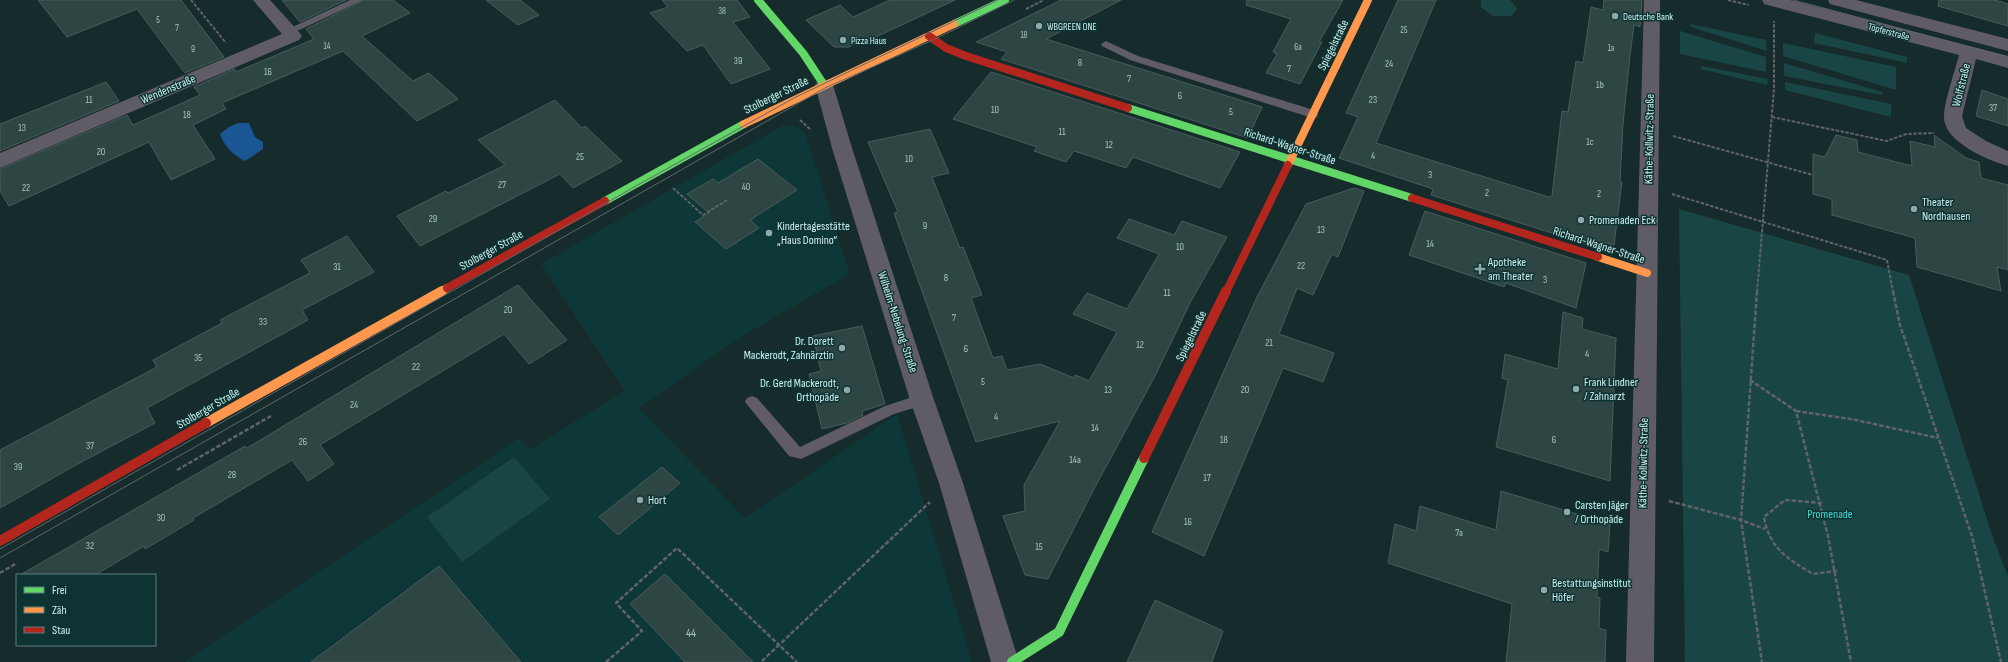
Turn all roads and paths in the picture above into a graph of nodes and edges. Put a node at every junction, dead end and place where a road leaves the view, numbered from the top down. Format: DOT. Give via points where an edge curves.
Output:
graph roads {
  1 [pos="191,0"];
  2 [pos="261,0"];
  3 [pos="358,0"];
  4 [pos="758,0"];
  5 [pos="1005,0"];
  6 [pos="1044,0"];
  7 [pos="1368,0"];
  8 [pos="1652,0"];
  9 [pos="1770,0"];
  10 [pos="1836,0"];
  11 [pos="1023,10"];
  12 [pos="289,31"];
  13 [pos="1775,34"];
  14 [pos="929,36"];
  15 [pos="1106,44"];
  16 [pos="2008,45"];
  17 [pos="1969,52"];
  18 [pos="239,59"];
  19 [pos="2008,62"];
  20 [pos="824,85"];
  21 [pos="1313,114"];
  22 [pos="1772,117"];
  23 [pos="1957,131"];
  24 [pos="1693,141"];
  25 [pos="1291,159"];
  26 [pos="2008,159"];
  27 [pos="0,160"];
  28 [pos="1768,162"];
  29 [pos="1813,175"];
  30 [pos="670,184"];
  31 [pos="1648,187"];
  32 [pos="727,200"];
  33 [pos="1762,221"];
  34 [pos="1647,273"];
  35 [pos="1750,380"];
  36 [pos="922,400"];
  37 [pos="752,402"];
  38 [pos="1796,411"];
  39 [pos="1939,438"];
  40 [pos="1643,494"];
  41 [pos="1822,503"];
  42 [pos="919,513"];
  43 [pos="1741,520"];
  44 [pos="1765,529"];
  45 [pos="0,541"];
  46 [pos="1837,571"];
  47 [pos="779,645"];
  48 [pos="762,661"];
  49 [pos="606,662"];
  50 [pos="797,662"];
  51 [pos="1004,662"];
  52 [pos="1012,662"];
  53 [pos="1640,662"];
  54 [pos="1762,662"];
  55 [pos="1851,662"];
  56 [pos="2001,662"];
  1 -- 18 [label="path"];
  2 -- 12 [label="street"];
  3 -- 12 [label="lane"];
  4 -- 20 [label="street, Wilhelm-Nebelung-Straße" via="803,53"];
  5 -- 14 [label="street, Stolberger Straße"];
  6 -- 11 [label="path"];
  7 -- 21 [label="street, Spiegelstraße"];
  8 -- 31 [label="street, Käthe-Kollwitz-Straße"];
  9 -- 17 [label="street, Töpferstraße"];
  10 -- 16 [label="street, Töpferstraße"];
  12 -- 18 [label="street, Wendenstraße" via="293,36"];
  13 -- 22 [label="path"];
  14 -- 20 [label="street, Stolberger Straße"];
  14 -- 25 [label="street, Richard-Wagner-Straße" via="946,48 966,56"];
  15 -- 21 [label="lane" via="1134,58"];
  17 -- 19 [label="street, Töpferstraße"];
  17 -- 23 [label="street, Wolfstraße" via="1953,116"];
  18 -- 27 [label="street, Wendenstraße"];
  20 -- 36 [label="street, Wilhelm-Nebelung-Straße" via="839,140"];
  20 -- 45 [label="street, Stolberger Straße" via="764,113 635,184"];
  21 -- 25 [label="street, Spiegelstraße"];
  22 -- 23 [label="path" via="1887,141 1906,134"];
  22 -- 28 [label="path"];
  23 -- 26 [label="street" via="1979,146"];
  24 -- 28 [label="path"];
  25 -- 34 [label="street, Richard-Wagner-Straße"];
  25 -- 52 [label="street, Spiegelstraße" via="1060,632"];
  28 -- 29 [label="path"];
  28 -- 33 [label="path"];
  30 -- 32 [label="path" via="703,215"];
  31 -- 33 [label="path"];
  31 -- 34 [label="street, Käthe-Kollwitz-Straße"];
  33 -- 35 [label="path"];
  33 -- 39 [label="path" via="1887,260 1900,325"];
  34 -- 40 [label="street, Käthe-Kollwitz-Straße"];
  35 -- 38 [label="path"];
  35 -- 43 [label="path"];
  36 -- 37 [label="lane" via="890,410 801,453 794,452"];
  36 -- 51 [label="street, Wilhelm-Nebelung-Straße" via="951,483"];
  38 -- 39 [label="path" via="1851,419"];
  38 -- 41 [label="path"];
  39 -- 56 [label="path" via="1972,536"];
  40 -- 43 [label="path"];
  40 -- 53 [label="street, Käthe-Kollwitz-Straße"];
  41 -- 44 [label="path" via="1785,500 1764,516"];
  41 -- 46 [label="path"];
  42 -- 47 [label="path"];
  43 -- 44 [label="path"];
  43 -- 54 [label="path"];
  44 -- 46 [label="path" via="1780,554 1813,574"];
  46 -- 55 [label="path"];
  47 -- 48 [label="path"];
  47 -- 49 [label="path" via="677,548 616,603 642,631"];
  47 -- 50 [label="path"];
}
